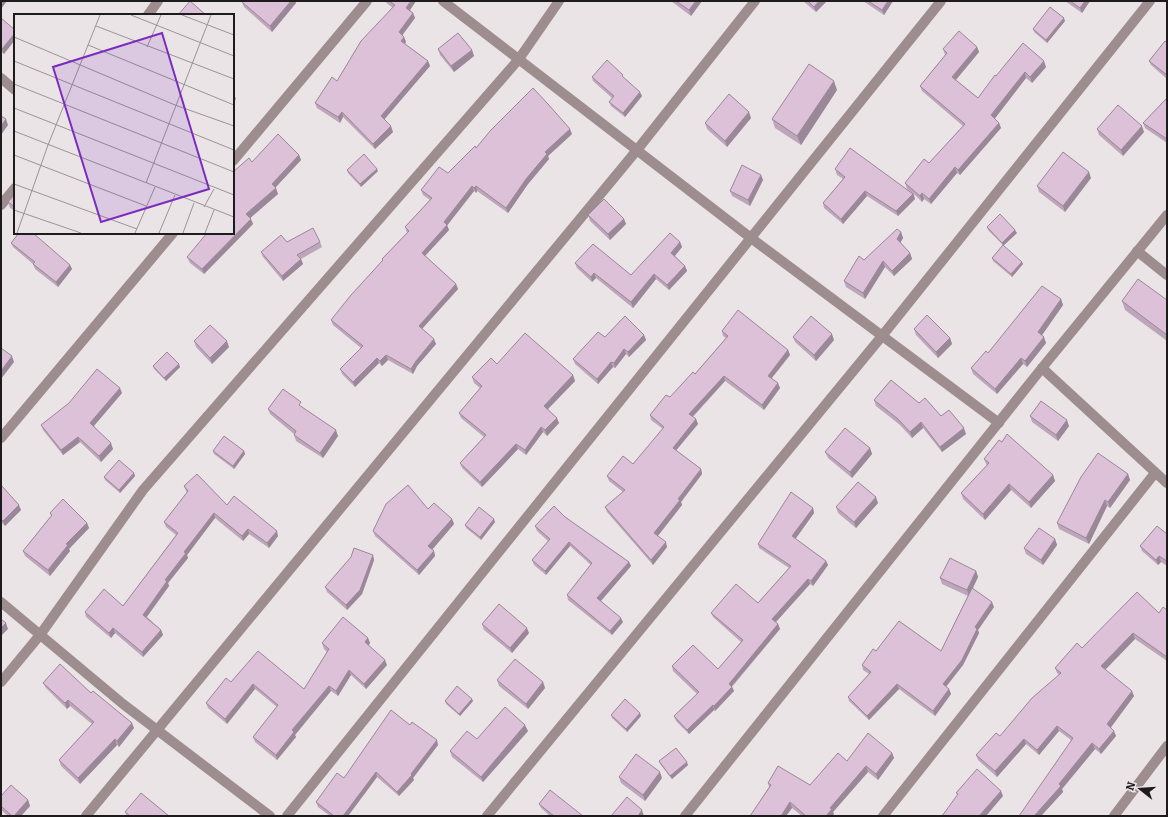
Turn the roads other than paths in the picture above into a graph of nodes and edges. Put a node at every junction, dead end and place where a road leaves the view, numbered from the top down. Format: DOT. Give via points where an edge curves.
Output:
graph roads {
  1 [pos="158,1"];
  2 [pos="367,1"];
  3 [pos="443,1"];
  4 [pos="559,1"];
  5 [pos="755,1"];
  6 [pos="941,1"];
  7 [pos="1150,1"];
  8 [pos="149,14"];
  9 [pos="519,59"];
  10 [pos="1,78"];
  11 [pos="14,89"];
  12 [pos="637,150"];
  13 [pos="234,160"];
  14 [pos="14,189"];
  15 [pos="1,205"];
  16 [pos="1167,215"];
  17 [pos="172,234"];
  18 [pos="751,238"];
  19 [pos="1137,251"];
  20 [pos="1167,275"];
  21 [pos="882,336"];
  22 [pos="1042,368"];
  23 [pos="999,422"];
  24 [pos="1,438"];
  25 [pos="1155,473"];
  26 [pos="1167,482"];
  27 [pos="1,602"];
  28 [pos="40,635"];
  29 [pos="1,682"];
  30 [pos="156,730"];
  31 [pos="1167,746"];
  32 [pos="86,816"];
  33 [pos="270,816"];
  34 [pos="287,816"];
  35 [pos="487,816"];
  36 [pos="685,816"];
  37 [pos="883,816"];
  38 [pos="1114,816"];
  1 -- 8 [label="street"];
  2 -- 13 [label="street"];
  3 -- 9 [label="street"];
  4 -- 9 [label="street"];
  5 -- 12 [label="street"];
  6 -- 18 [label="street"];
  7 -- 21 [label="street"];
  9 -- 12 [label="street"];
  9 -- 28 [label="street" via="143,490"];
  10 -- 11 [label="street"];
  12 -- 18 [label="street"];
  12 -- 30 [label="street"];
  14 -- 15 [label="street"];
  16 -- 19 [label="street"];
  17 -- 24 [label="street"];
  18 -- 21 [label="street"];
  18 -- 34 [label="street"];
  19 -- 20 [label="street"];
  19 -- 22 [label="street"];
  21 -- 23 [label="street"];
  21 -- 35 [label="street"];
  22 -- 23 [label="street"];
  22 -- 25 [label="street"];
  23 -- 36 [label="street"];
  25 -- 26 [label="street"];
  25 -- 37 [label="street"];
  27 -- 28 [label="street"];
  28 -- 29 [label="street"];
  28 -- 30 [label="street"];
  30 -- 32 [label="street"];
  30 -- 33 [label="street"];
  31 -- 38 [label="street"];
}
